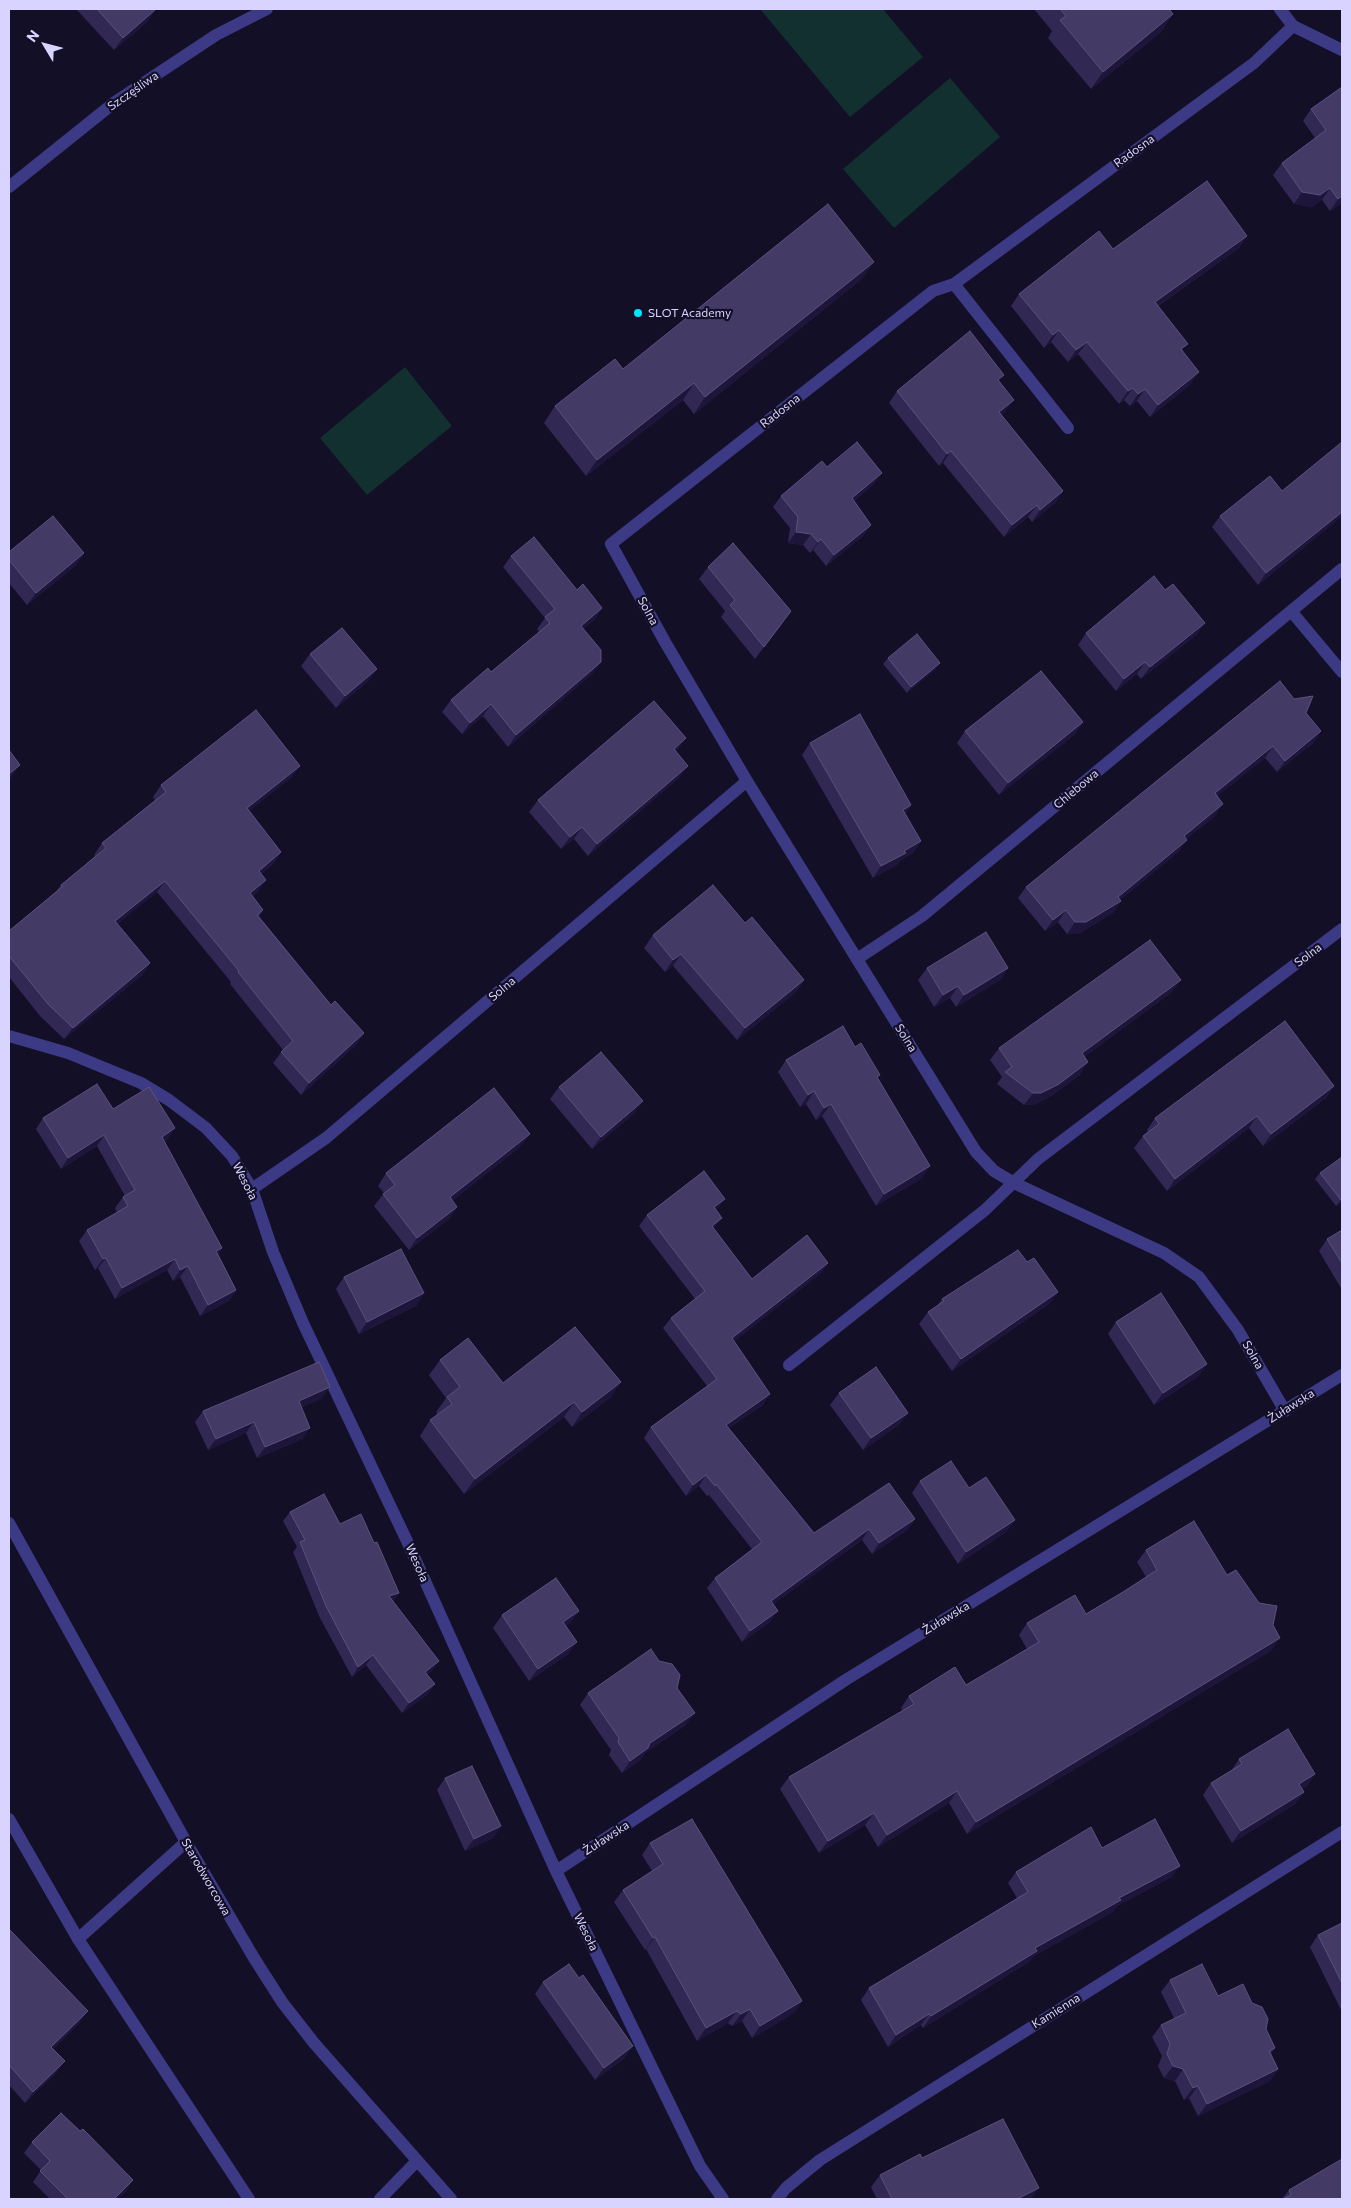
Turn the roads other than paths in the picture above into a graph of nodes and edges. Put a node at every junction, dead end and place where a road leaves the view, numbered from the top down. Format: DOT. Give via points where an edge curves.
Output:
graph roads {
  1 [pos="268,9"];
  2 [pos="1280,9"];
  3 [pos="1293,26"];
  4 [pos="1342,50"];
  5 [pos="9,187"];
  6 [pos="954,284"];
  7 [pos="1068,428"];
  8 [pos="611,544"];
  9 [pos="1342,569"];
  10 [pos="1291,611"];
  11 [pos="1342,672"];
  12 [pos="747,781"];
  13 [pos="1342,929"];
  14 [pos="857,959"];
  15 [pos="9,1036"];
  16 [pos="1014,1183"];
  17 [pos="252,1189"];
  18 [pos="789,1365"];
  19 [pos="1342,1375"];
  20 [pos="1285,1411"];
  21 [pos="9,1522"];
  22 [pos="9,1819"];
  23 [pos="1342,1832"];
  24 [pos="186,1842"];
  25 [pos="556,1871"];
  26 [pos="78,1939"];
  27 [pos="417,2161"];
  28 [pos="249,2199"];
  29 [pos="380,2199"];
  30 [pos="451,2199"];
  31 [pos="723,2199"];
  32 [pos="778,2199"];
  1 -- 5 [label="street, Szczęśliwa" via="216,35 115,102"];
  2 -- 3 [label="street"];
  3 -- 4 [label="street"];
  3 -- 6 [label="street, Radosna" via="1254,63"];
  6 -- 7 [label="street"];
  6 -- 8 [label="street, Radosna" via="933,291"];
  8 -- 12 [label="street, Solna" via="664,642"];
  9 -- 10 [label="street, Chlebowa"];
  10 -- 11 [label="street"];
  10 -- 14 [label="street, Chlebowa" via="922,916"];
  12 -- 14 [label="street, Solna"];
  12 -- 17 [label="street, Solna" via="326,1138"];
  13 -- 16 [label="street, Solna" via="1038,1159"];
  14 -- 16 [label="street, Solna" via="976,1152 994,1171"];
  15 -- 17 [label="street, Wesoła" via="68,1053 141,1083 170,1100 206,1128 232,1156"];
  16 -- 18 [label="street, Solna" via="985,1210"];
  16 -- 20 [label="street, Solna" via="1164,1253 1200,1277 1238,1330"];
  17 -- 25 [label="street, Wesoła" via="273,1252 303,1322 407,1541"];
  19 -- 20 [label="street, Żuławska"];
  20 -- 25 [label="street, Żuławska" via="847,1679"];
  21 -- 24 [label="street, Starodworcowa"];
  22 -- 26 [label="street"];
  23 -- 32 [label="street, Kamienna" via="820,2160 786,2188"];
  24 -- 26 [label="street"];
  24 -- 27 [label="street, Starodworcowa" via="282,2002"];
  25 -- 31 [label="street, Wesoła" via="700,2166"];
  26 -- 28 [label="street"];
  27 -- 29 [label="street"];
  27 -- 30 [label="street, Starodworcowa"];
}
